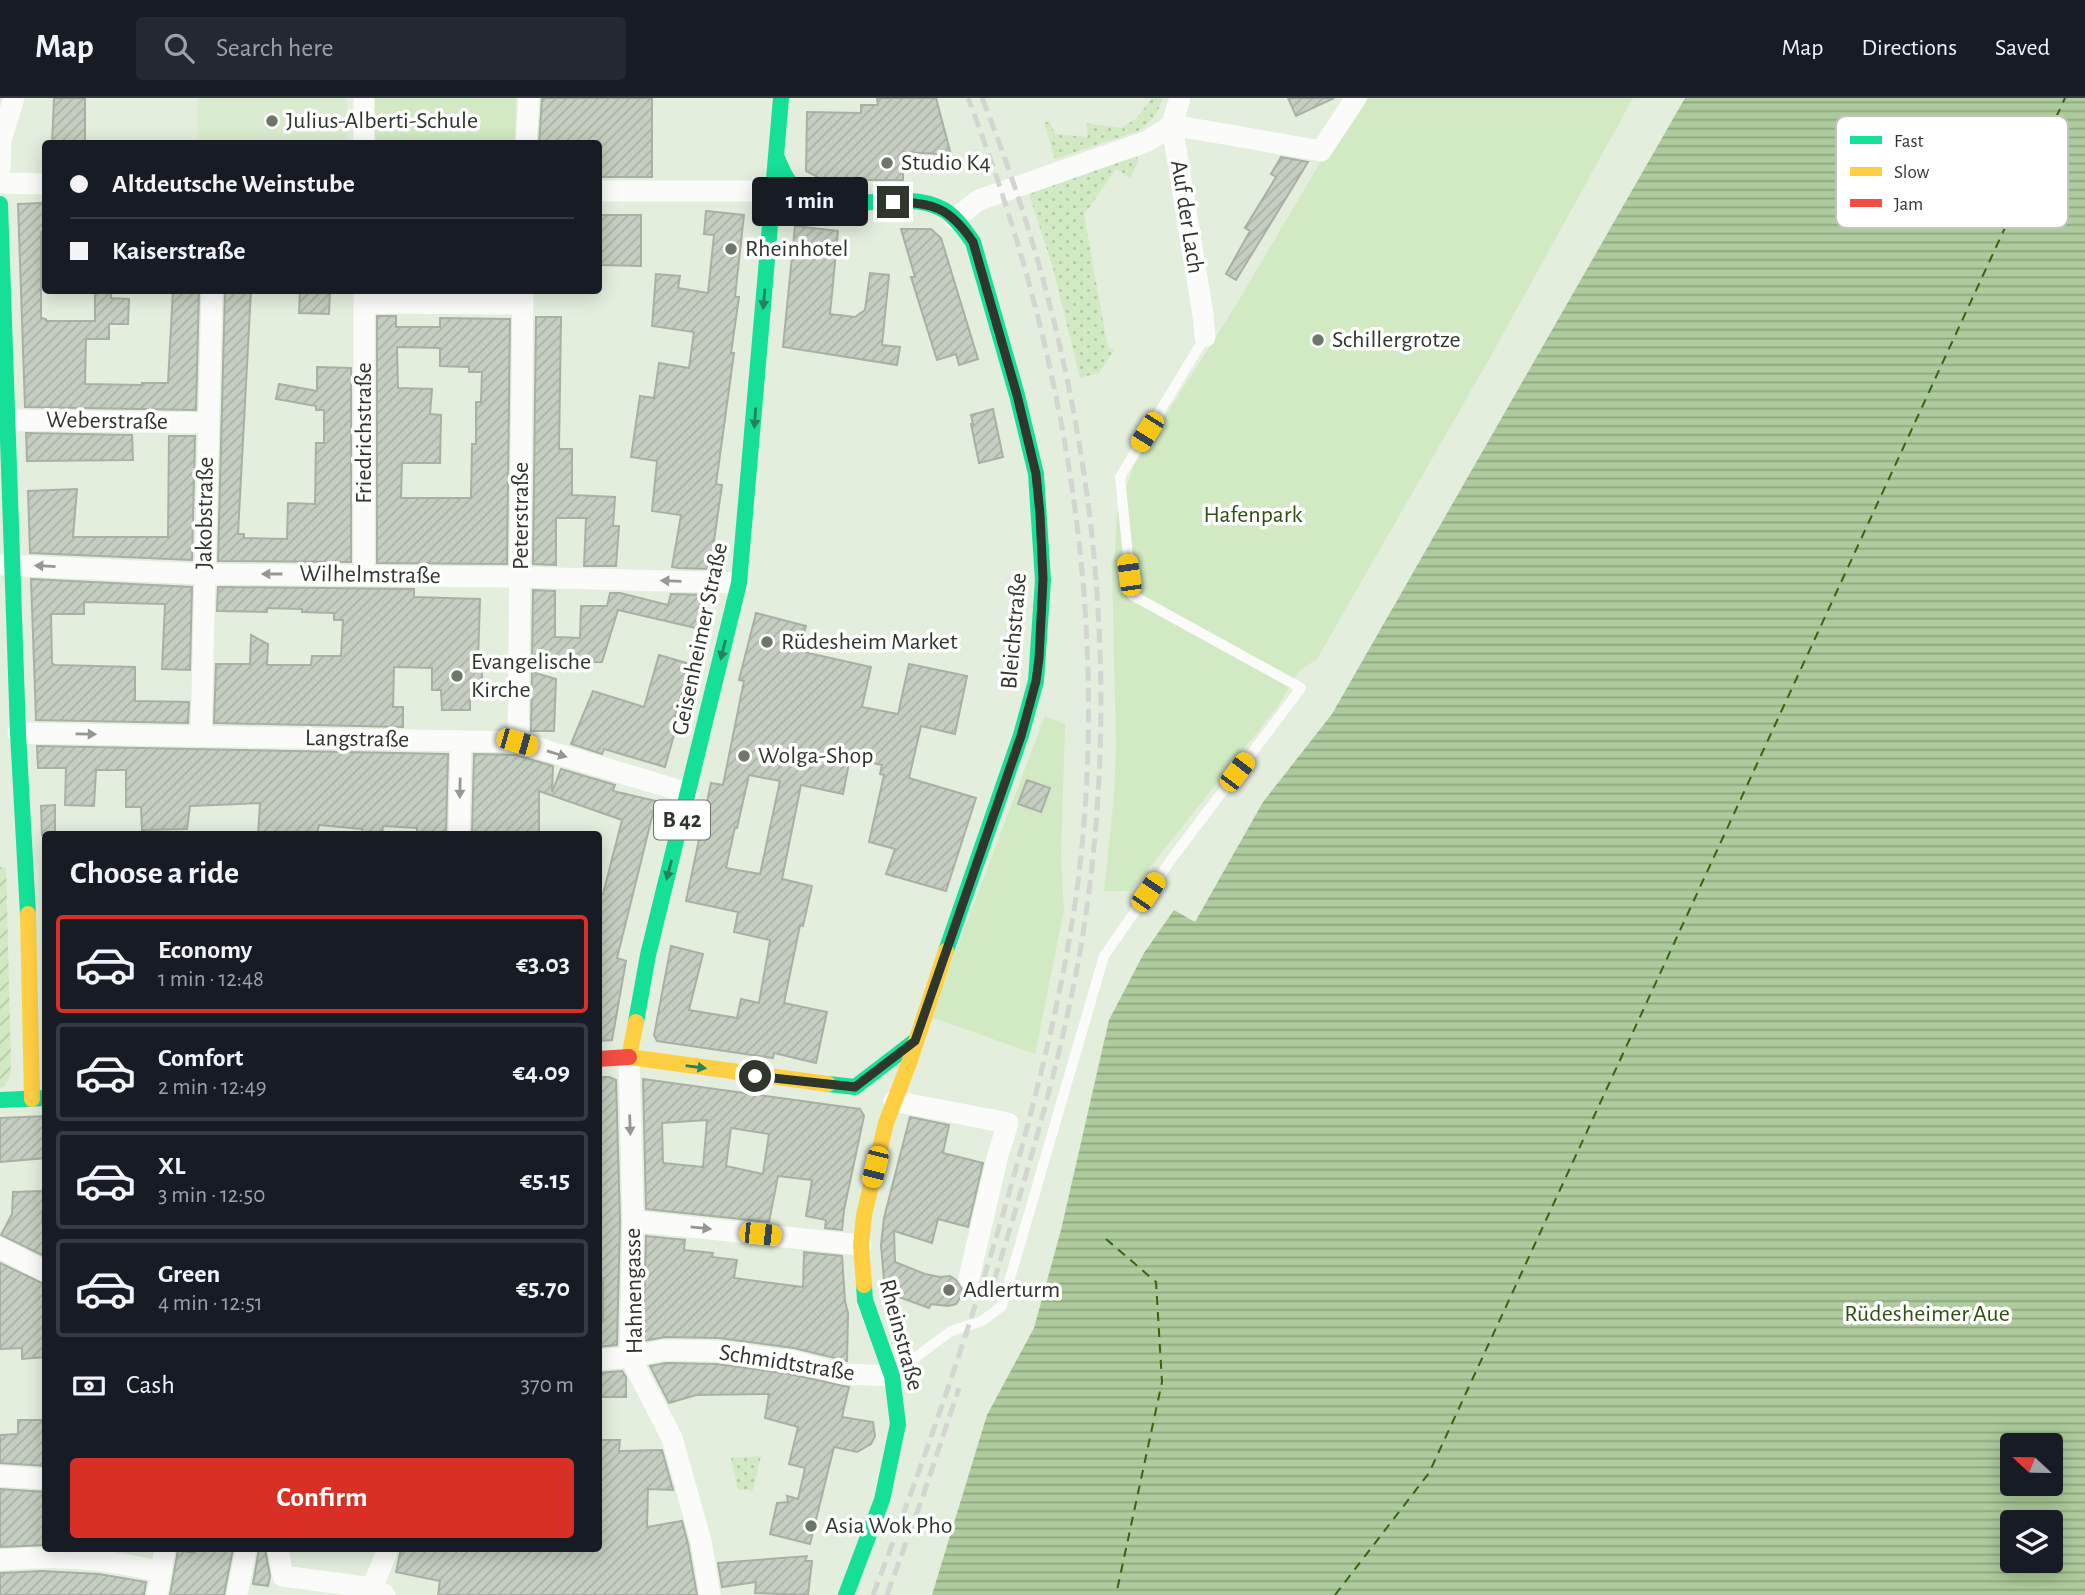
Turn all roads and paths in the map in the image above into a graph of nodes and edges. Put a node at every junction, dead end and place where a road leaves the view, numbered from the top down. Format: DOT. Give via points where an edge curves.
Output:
graph roads {
  1 [pos="14,98"];
  2 [pos="364,98"];
  3 [pos="529,98"];
  4 [pos="781,98"];
  5 [pos="1180,98"];
  6 [pos="1356,98"];
  7 [pos="1172,125"];
  8 [pos="363,140"];
  9 [pos="526,140"];
  10 [pos="777,158"];
  11 [pos="0,169"];
  12 [pos="0,183"];
  13 [pos="42,184"];
  14 [pos="602,191"];
  15 [pos="774,191"];
  16 [pos="819,201"];
  17 [pos="0,204"];
  18 [pos="954,219"];
  19 [pos="769,247"];
  20 [pos="212,294"];
  21 [pos="364,297"];
  22 [pos="523,297"];
  23 [pos="1205,337"];
  24 [pos="6,420"];
  25 [pos="207,423"];
  26 [pos="6,565"];
  27 [pos="204,574"];
  28 [pos="364,575"];
  29 [pos="521,577"];
  30 [pos="739,583"];
  31 [pos="18,733"];
  32 [pos="201,736"];
  33 [pos="461,741"];
  34 [pos="517,742"];
  35 [pos="688,793"];
  36 [pos="459,831"];
  37 [pos="36,889"];
  38 [pos="915,1041"];
  39 [pos="629,1057"];
  40 [pos="602,1059"];
  41 [pos="855,1087"];
  42 [pos="39,1099"];
  43 [pos="0,1100"];
  44 [pos="894,1101"];
  45 [pos="887,1123"];
  46 [pos="633,1221"];
  47 [pos="861,1245"];
  48 [pos="0,1248"];
  49 [pos="42,1270"];
  50 [pos="970,1278"];
  51 [pos="630,1357"];
  52 [pos="602,1360"];
  53 [pos="892,1376"];
  54 [pos="0,1476"];
  55 [pos="42,1479"];
  56 [pos="164,1552"];
  57 [pos="245,1552"];
  58 [pos="279,1552"];
  59 [pos="387,1552"];
  60 [pos="0,1560"];
  61 [pos="161,1572"];
  62 [pos="376,1592"];
  63 [pos="157,1595"];
  64 [pos="237,1595"];
  65 [pos="710,1595"];
  66 [pos="846,1595"];
  1 -- 11 [label="street" via="1,140"];
  2 -- 8 [label="street"];
  3 -- 9 [label="street"];
  4 -- 10 [label="main road, Geisenheimer Straße / B 42"];
  5 -- 7 [label="street, Auf der Lach"];
  6 -- 7 [label="street" via="1321,151"];
  7 -- 18 [label="street" via="1148,141 979,200"];
  7 -- 23 [label="street, Auf der Lach"];
  10 -- 15 [label="main road, Geisenheimer Straße / B 42"];
  10 -- 16 [label="main road" via="792,185"];
  12 -- 13 [label="street"];
  14 -- 15 [label="street"];
  15 -- 19 [label="main road, Geisenheimer Straße / B 42"];
  16 -- 18 [label="main road, B 42" via="918,202"];
  16 -- 19 [label="main road, B 42" via="788,215"];
  17 -- 24 [label="main road"];
  18 -- 38 [label="main road, Bleichstraße / B 42" via="973,242 1036,474 1043,579 1041,633 1036,681 1021,736"];
  19 -- 30 [label="main road, Geisenheimer Straße / B 42, one-way"];
  20 -- 25 [label="street, Jakobstraße"];
  21 -- 22 [label="street"];
  21 -- 28 [label="street, Friedrichstraße"];
  22 -- 29 [label="street, Peterstraße"];
  23 -- 53 [label="lane" via="1120,477 1132,595 1301,688 1104,956 1002,1306 982,1321 951,1331"];
  24 -- 25 [label="street, Weberstraße"];
  24 -- 26 [label="main road"];
  25 -- 27 [label="street, Jakobstraße"];
  27 -- 26 [label="street, Wilhelmstraße, one-way"];
  26 -- 31 [label="main road"];
  28 -- 27 [label="street, Wilhelmstraße, one-way"];
  27 -- 32 [label="street, Jakobstraße"];
  28 -- 29 [label="street, Wilhelmstraße"];
  30 -- 29 [label="street, Wilhelmstraße, one-way"];
  29 -- 34 [label="street, Peterstraße"];
  30 -- 35 [label="main road, Geisenheimer Straße / B 42, one-way"];
  31 -- 32 [label="street, Langstraße, one-way"];
  31 -- 37 [label="main road"];
  32 -- 33 [label="street, Langstraße"];
  33 -- 34 [label="street, Langstraße"];
  33 -- 36 [label="street, one-way"];
  34 -- 35 [label="street, Langstraße, one-way"];
  35 -- 39 [label="main road, Geisenheimer Straße / B 42, one-way" via="648,955"];
  37 -- 42 [label="main road"];
  38 -- 41 [label="main road"];
  38 -- 44 [label="main road, Bleichstraße / B 42"];
  39 -- 40 [label="main road"];
  39 -- 41 [label="main road, one-way"];
  39 -- 46 [label="street, Hahnengasse, one-way"];
  41 -- 45 [label="main road" via="873,1099"];
  42 -- 43 [label="main road"];
  44 -- 45 [label="main road, Bleichstraße / B 42"];
  44 -- 50 [label="street" via="1008,1122"];
  45 -- 47 [label="main road, Rheinstraße / B 42" via="864,1214"];
  46 -- 47 [label="street, one-way"];
  46 -- 51 [label="street, Hahnengasse"];
  47 -- 53 [label="main road, Rheinstraße / B 42" via="865,1300"];
  48 -- 49 [label="street"];
  51 -- 52 [label="street, Schmidtstraße"];
  51 -- 53 [label="street, Schmidtstraße" via="665,1350 718,1351 792,1361 843,1374"];
  51 -- 65 [label="street, Hahnengasse" via="673,1438 701,1541"];
  53 -- 66 [label="main road, Rheinstraße / B 42" via="898,1424 887,1483"];
  54 -- 55 [label="street"];
  56 -- 61 [label="street"];
  57 -- 64 [label="street"];
  58 -- 62 [label="street" via="283,1576"];
  59 -- 62 [label="street"];
  60 -- 61 [label="street" via="81,1558"];
  61 -- 63 [label="street"];
}
